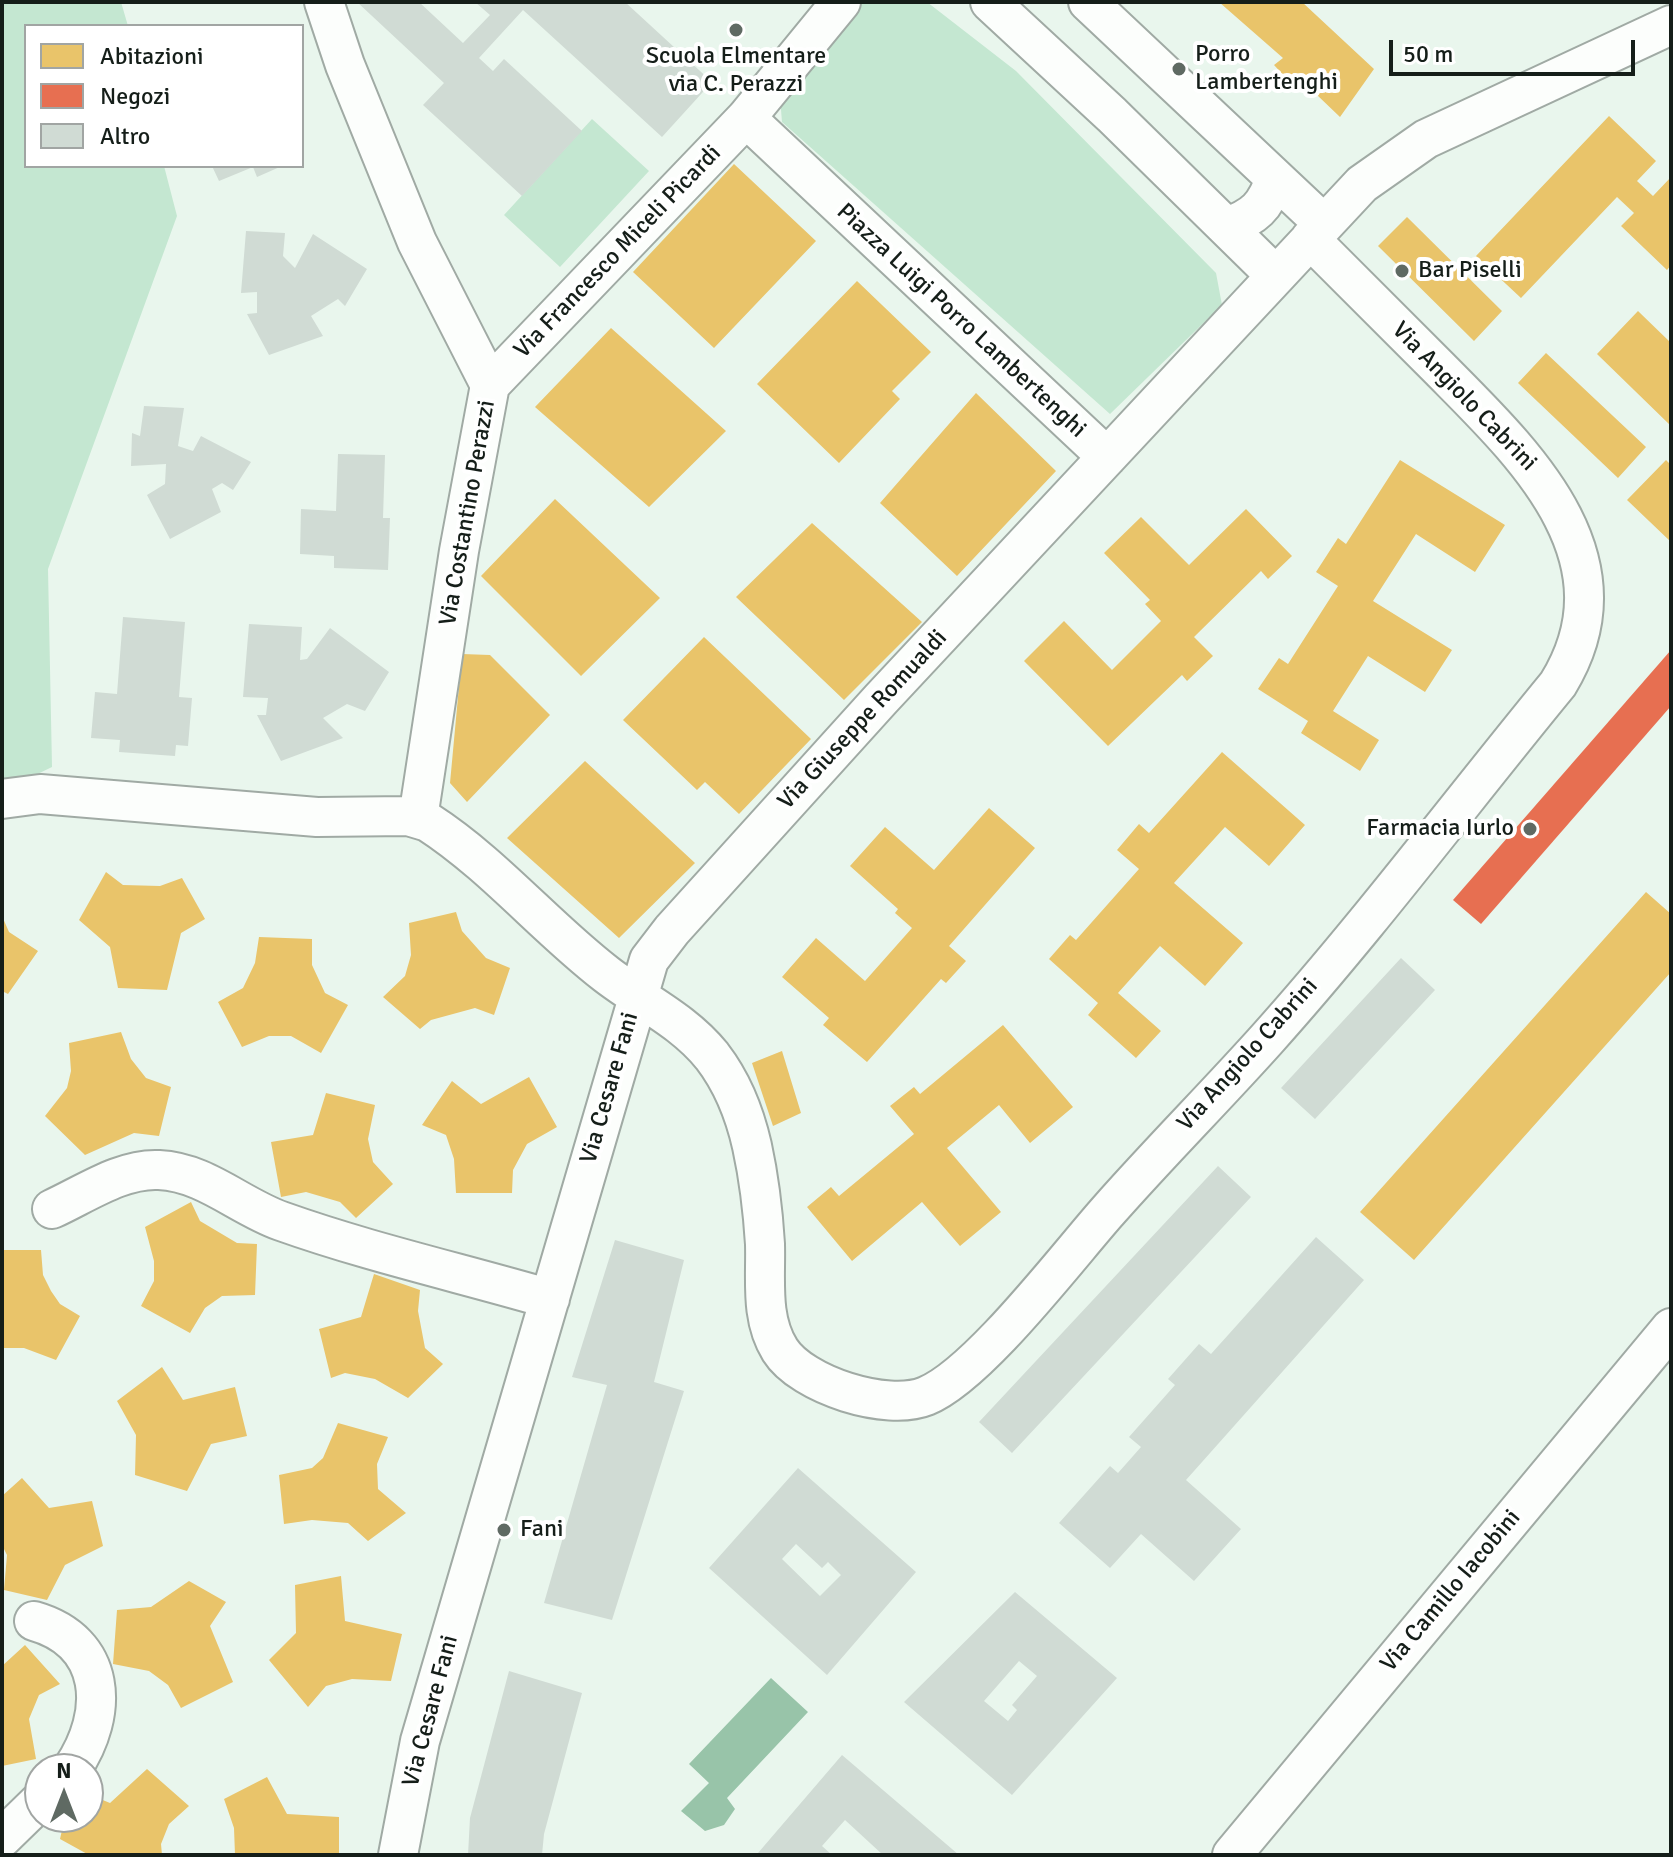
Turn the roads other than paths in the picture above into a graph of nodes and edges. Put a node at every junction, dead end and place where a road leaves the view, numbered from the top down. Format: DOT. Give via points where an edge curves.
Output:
graph roads {
  1 [pos="324,2"];
  2 [pos="841,2"];
  3 [pos="990,2"];
  4 [pos="1088,2"];
  5 [pos="1671,25"];
  6 [pos="746,118"];
  7 [pos="1275,178"];
  8 [pos="1227,227"];
  9 [pos="1317,231"];
  10 [pos="1275,275"];
  11 [pos="490,385"];
  12 [pos="1107,457"];
  13 [pos="2,799"];
  14 [pos="418,818"];
  15 [pos="636,995"];
  16 [pos="52,1209"];
  17 [pos="550,1299"];
  18 [pos="1671,1328"];
  19 [pos="34,1621"];
  20 [pos="80,1753"];
  21 [pos="24,1817"];
  22 [pos="2,1838"];
  23 [pos="398,1855"];
  24 [pos="1232,1855"];
  1 -- 11 [label="street, Via Costantino Perazzi" via="417,242"];
  2 -- 6 [label="street"];
  3 -- 8 [label="street"];
  4 -- 7 [label="street"];
  5 -- 9 [label="street, Piazza Luigi Porro Lambertenghi" via="1408,149 1362,184"];
  6 -- 11 [label="street, Via Francesco Miceli Picardi"];
  6 -- 12 [label="street, Piazza Luigi Porro Lambertenghi"];
  7 -- 8 [label="street" via="1264,206"];
  7 -- 9 [label="street"];
  8 -- 10 [label="street"];
  9 -- 10 [label="street, Piazza Luigi Porro Lambertenghi"];
  9 -- 15 [label="street, Via Angiolo Cabrini" via="1530,463 1570,531 1582,574 1583,607 1577,647 1558,684 1269,1037 962,1372 923,1398 894,1401 825,1384 807,1376 780,1351 768,1323 758,1183 741,1111 702,1045"];
  10 -- 12 [label="street, Piazza Luigi Porro Lambertenghi"];
  11 -- 14 [label="street, Via Costantino Perazzi"];
  12 -- 15 [label="street, Via Giuseppe Romualdi" via="672,930 649,960"];
  13 -- 14 [label="street" via="40,794 317,817"];
  14 -- 15 [label="street, Via Cesare Fani" via="438,829"];
  15 -- 17 [label="street, Via Cesare Fani"];
  16 -- 17 [label="street" via="124,1175 171,1171 192,1175 286,1223"];
  17 -- 23 [label="street, Via Cesare Fani" via="420,1741"];
  18 -- 24 [label="street, Via Camillo Iacobini"];
  19 -- 20 [label="street" via="75,1642 88,1662 95,1683 94,1727"];
  21 -- 22 [label="street"];
}
